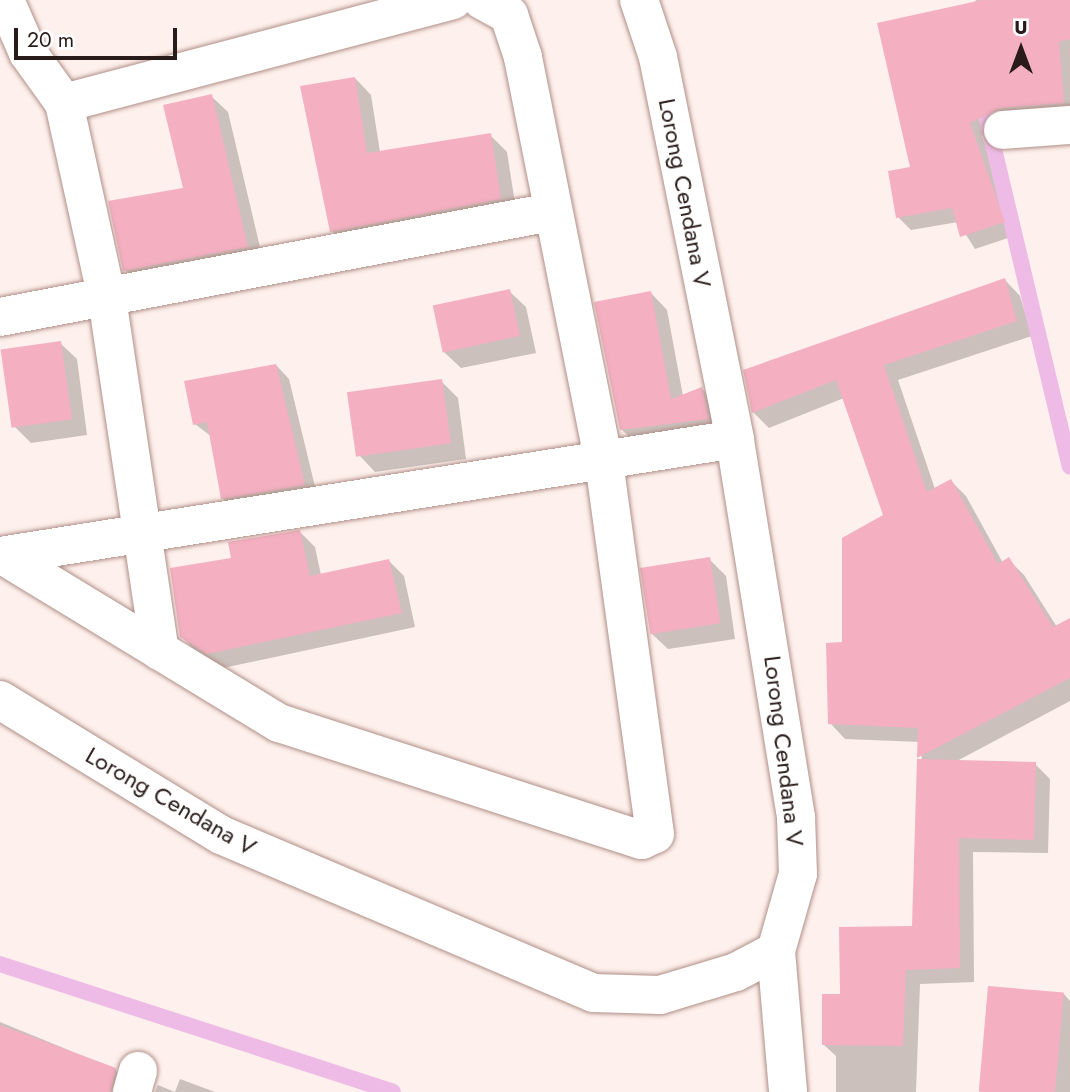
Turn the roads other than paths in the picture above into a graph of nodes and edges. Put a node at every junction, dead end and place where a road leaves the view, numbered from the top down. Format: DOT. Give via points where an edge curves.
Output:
graph roads {
  1 [pos="5,0"];
  2 [pos="453,0"];
  3 [pos="482,0"];
  4 [pos="639,0"];
  5 [pos="14,57"];
  6 [pos="64,103"];
  7 [pos="1070,125"];
  8 [pos="1003,130"];
  9 [pos="551,212"];
  10 [pos="107,298"];
  11 [pos="0,317"];
  12 [pos="735,439"];
  13 [pos="604,463"];
  14 [pos="140,533"];
  15 [pos="2,556"];
  16 [pos="160,651"];
  17 [pos="0,700"];
  18 [pos="776,951"];
  19 [pos="788,1092"];
  1 -- 5 [label="street"];
  2 -- 6 [label="street"];
  3 -- 9 [label="street" via="509,15 516,36"];
  4 -- 12 [label="street, Lorong Cendana V" via="658,57"];
  5 -- 6 [label="street"];
  6 -- 10 [label="street"];
  7 -- 8 [label="street"];
  9 -- 10 [label="street"];
  9 -- 13 [label="street"];
  10 -- 11 [label="street"];
  10 -- 14 [label="street"];
  12 -- 13 [label="street"];
  12 -- 18 [label="street, Lorong Cendana V" via="796,817 798,874"];
  13 -- 14 [label="street"];
  13 -- 16 [label="street" via="655,814 650,839 279,723"];
  14 -- 15 [label="street"];
  14 -- 16 [label="street"];
  15 -- 16 [label="street"];
  17 -- 18 [label="street, Lorong Cendana V" via="221,835 593,993 660,995"];
  18 -- 19 [label="street"];
}
